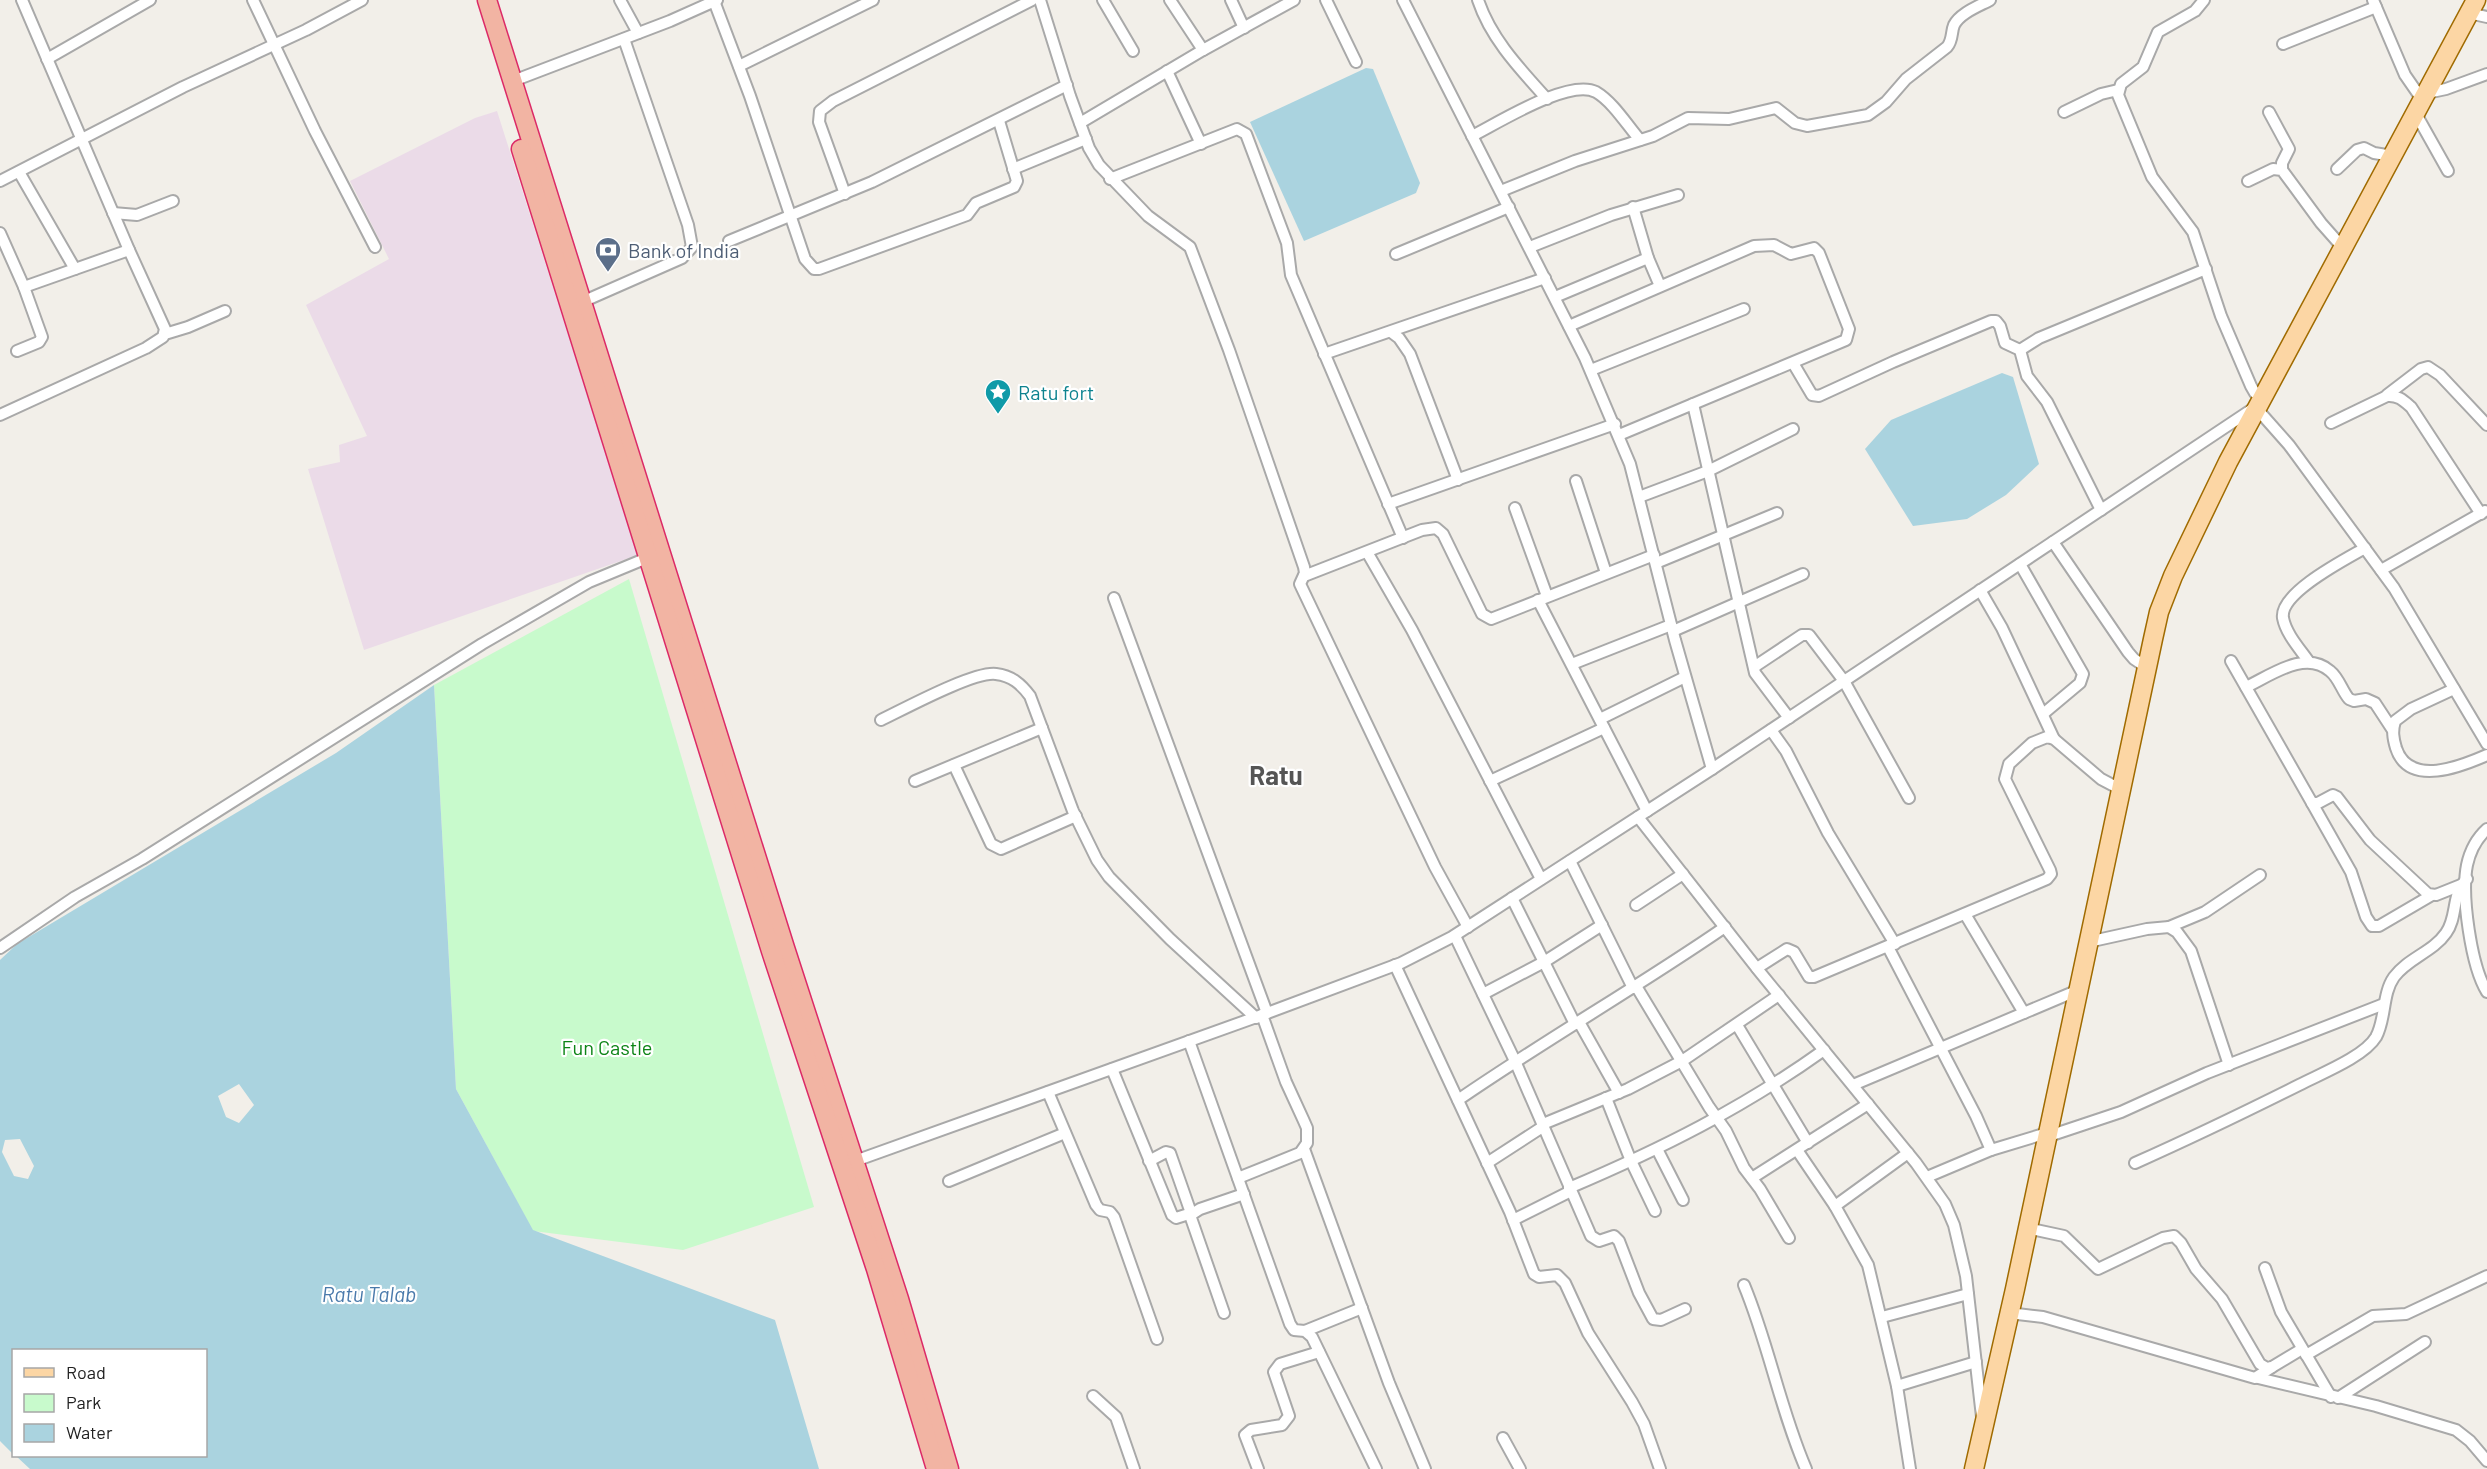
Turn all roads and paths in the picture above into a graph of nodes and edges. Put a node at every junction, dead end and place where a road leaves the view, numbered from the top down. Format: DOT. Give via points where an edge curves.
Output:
graph roads {
  1 [pos="22,0"];
  2 [pos="150,0"];
  3 [pos="253,0"];
  4 [pos="362,0"];
  5 [pos="476,0"];
  6 [pos="487,0"];
  7 [pos="620,0"];
  8 [pos="873,0"];
  9 [pos="1032,0"];
  10 [pos="1040,0"];
  11 [pos="1103,0"];
  12 [pos="1170,0"];
  13 [pos="1231,0"];
  14 [pos="1294,0"];
  15 [pos="1326,0"];
  16 [pos="1403,0"];
  17 [pos="1479,0"];
  18 [pos="1990,0"];
  19 [pos="2204,0"];
  20 [pos="716,1"];
  21 [pos="2375,3"];
  22 [pos="2478,10"];
  23 [pos="1244,28"];
  24 [pos="638,33"];
  25 [pos="624,39"];
  26 [pos="2283,44"];
  27 [pos="274,45"];
  28 [pos="1203,50"];
  29 [pos="1133,51"];
  30 [pos="47,59"];
  31 [pos="1356,62"];
  32 [pos="739,66"];
  33 [pos="1167,72"];
  34 [pos="2487,74"];
  35 [pos="513,81"];
  36 [pos="1067,85"];
  37 [pos="2118,90"];
  38 [pos="1547,99"];
  39 [pos="2422,103"];
  40 [pos="2064,112"];
  41 [pos="2269,112"];
  42 [pos="999,121"];
  43 [pos="1080,123"];
  44 [pos="1472,136"];
  45 [pos="1086,139"];
  46 [pos="82,140"];
  47 [pos="1640,140"];
  48 [pos="1201,144"];
  49 [pos="2393,156"];
  50 [pos="1013,169"];
  51 [pos="2337,169"];
  52 [pos="2282,170"];
  53 [pos="2448,171"];
  54 [pos="19,172"];
  55 [pos="1110,179"];
  56 [pos="0,181"];
  57 [pos="2248,181"];
  58 [pos="1501,191"];
  59 [pos="845,194"];
  60 [pos="1678,195"];
  61 [pos="173,201"];
  62 [pos="1509,207"];
  63 [pos="1634,207"];
  64 [pos="113,213"];
  65 [pos="789,216"];
  66 [pos="0,233"];
  67 [pos="729,241"];
  68 [pos="375,247"];
  69 [pos="1530,247"];
  70 [pos="2344,249"];
  71 [pos="129,250"];
  72 [pos="1396,254"];
  73 [pos="1648,258"];
  74 [pos="75,269"];
  75 [pos="2206,269"];
  76 [pos="1545,278"];
  77 [pos="1660,286"];
  78 [pos="24,287"];
  79 [pos="1555,297"];
  80 [pos="582,302"];
  81 [pos="1744,309"];
  82 [pos="225,311"];
  83 [pos="1569,326"];
  84 [pos="1391,332"];
  85 [pos="165,334"];
  86 [pos="2020,350"];
  87 [pos="16,351"];
  88 [pos="1324,354"];
  89 [pos="1793,363"];
  90 [pos="1591,370"];
  91 [pos="2387,396"];
  92 [pos="1693,404"];
  93 [pos="2261,404"];
  94 [pos="0,415"];
  95 [pos="2331,423"];
  96 [pos="2487,425"];
  97 [pos="1793,429"];
  98 [pos="1617,430"];
  99 [pos="1708,471"];
  100 [pos="1458,480"];
  101 [pos="1576,482"];
  102 [pos="1639,497"];
  103 [pos="1388,504"];
  104 [pos="1515,508"];
  105 [pos="2101,510"];
  106 [pos="2484,512"];
  107 [pos="1777,513"];
  108 [pos="1723,536"];
  109 [pos="1403,538"];
  110 [pos="2053,542"];
  111 [pos="2365,548"];
  112 [pos="1367,552"];
  113 [pos="647,558"];
  114 [pos="1655,559"];
  115 [pos="2020,564"];
  116 [pos="2381,570"];
  117 [pos="1606,573"];
  118 [pos="1803,574"];
  119 [pos="1304,576"];
  120 [pos="1980,590"];
  121 [pos="1114,598"];
  122 [pos="1543,598"];
  123 [pos="1739,601"];
  124 [pos="1672,628"];
  125 [pos="2231,661"];
  126 [pos="2309,662"];
  127 [pos="1572,664"];
  128 [pos="1754,667"];
  129 [pos="2146,667"];
  130 [pos="1685,677"];
  131 [pos="1844,681"];
  132 [pos="2246,687"];
  133 [pos="2454,689"];
  134 [pos="2043,714"];
  135 [pos="1789,717"];
  136 [pos="880,720"];
  137 [pos="1602,723"];
  138 [pos="1042,728"];
  139 [pos="2392,729"];
  140 [pos="1771,730"];
  141 [pos="2055,739"];
  142 [pos="2487,744"];
  143 [pos="2487,754"];
  144 [pos="954,765"];
  145 [pos="1712,769"];
  146 [pos="915,781"];
  147 [pos="1490,781"];
  148 [pos="2120,789"];
  149 [pos="1909,798"];
  150 [pos="2312,803"];
  151 [pos="1643,814"];
  152 [pos="1076,816"];
  153 [pos="2487,829"];
  154 [pos="1570,861"];
  155 [pos="1683,874"];
  156 [pos="2260,875"];
  157 [pos="1541,879"];
  158 [pos="2464,882"];
  159 [pos="2432,895"];
  160 [pos="1512,898"];
  161 [pos="1636,905"];
  162 [pos="1965,914"];
  163 [pos="1602,925"];
  164 [pos="1468,927"];
  165 [pos="1725,927"];
  166 [pos="2169,927"];
  167 [pos="1455,936"];
  168 [pos="2088,942"];
  169 [pos="1891,945"];
  170 [pos="0,948"];
  171 [pos="1544,962"];
  172 [pos="1395,965"];
  173 [pos="1757,968"];
  174 [pos="1635,987"];
  175 [pos="2076,991"];
  176 [pos="2487,992"];
  177 [pos="1483,994"];
  178 [pos="1779,995"];
  179 [pos="2384,1004"];
  180 [pos="2024,1013"];
  181 [pos="1262,1015"];
  182 [pos="1577,1023"];
  183 [pos="1737,1025"];
  184 [pos="1189,1041"];
  185 [pos="1938,1048"];
  186 [pos="1824,1050"];
  187 [pos="1515,1060"];
  188 [pos="1682,1061"];
  189 [pos="2229,1065"];
  190 [pos="1112,1069"];
  191 [pos="1853,1085"];
  192 [pos="1774,1086"];
  193 [pos="1048,1092"];
  194 [pos="1619,1093"];
  195 [pos="1606,1098"];
  196 [pos="1458,1100"];
  197 [pos="1868,1104"];
  198 [pos="1717,1118"];
  199 [pos="1544,1125"];
  200 [pos="1065,1133"];
  201 [pos="2047,1135"];
  202 [pos="1808,1143"];
  203 [pos="1304,1149"];
  204 [pos="1657,1149"];
  205 [pos="1797,1150"];
  206 [pos="1991,1150"];
  207 [pos="1908,1153"];
  208 [pos="855,1161"];
  209 [pos="1149,1161"];
  210 [pos="1631,1161"];
  211 [pos="1487,1162"];
  212 [pos="2135,1163"];
  213 [pos="1927,1177"];
  214 [pos="1238,1178"];
  215 [pos="1752,1178"];
  216 [pos="949,1181"];
  217 [pos="1570,1190"];
  218 [pos="1244,1194"];
  219 [pos="1683,1200"];
  220 [pos="1835,1206"];
  221 [pos="1655,1211"];
  222 [pos="1193,1212"];
  223 [pos="1513,1220"];
  224 [pos="2027,1228"];
  225 [pos="1790,1238"];
  226 [pos="2265,1268"];
  227 [pos="2487,1276"];
  228 [pos="1744,1285"];
  229 [pos="1968,1294"];
  230 [pos="1362,1308"];
  231 [pos="1685,1309"];
  232 [pos="1224,1313"];
  233 [pos="2009,1313"];
  234 [pos="1882,1317"];
  235 [pos="1305,1331"];
  236 [pos="1157,1339"];
  237 [pos="2425,1342"];
  238 [pos="1319,1352"];
  239 [pos="2304,1352"];
  240 [pos="1976,1362"];
  241 [pos="2272,1367"];
  242 [pos="2258,1377"];
  243 [pos="1897,1386"];
  244 [pos="1093,1396"];
  245 [pos="2335,1398"];
  246 [pos="1983,1422"];
  247 [pos="1503,1438"];
  248 [pos="2487,1461"];
  249 [pos="936,1469"];
  250 [pos="949,1469"];
  251 [pos="1134,1469"];
  252 [pos="1258,1469"];
  253 [pos="1376,1469"];
  254 [pos="1425,1469"];
  255 [pos="1520,1469"];
  256 [pos="1660,1469"];
  257 [pos="1806,1469"];
  258 [pos="1910,1469"];
  259 [pos="1974,1469"];
  1 -- 30 [label="street"];
  2 -- 30 [label="street"];
  3 -- 27 [label="street"];
  4 -- 27 [label="street"];
  5 -- 113 [label="highway"];
  6 -- 35 [label="highway"];
  7 -- 24 [label="street"];
  8 -- 32 [label="street"];
  9 -- 59 [label="street" via="824,107 818,115 819,122"];
  10 -- 36 [label="street"];
  11 -- 29 [label="street"];
  12 -- 28 [label="street"];
  13 -- 23 [label="street"];
  14 -- 23 [label="street"];
  15 -- 31 [label="street"];
  16 -- 44 [label="street"];
  17 -- 38 [label="street" via="1503,47"];
  18 -- 47 [label="street" via="1960,18 1947,47 1868,115 1807,126 1771,108 1729,118 1688,118"];
  19 -- 37 [label="street" via="2195,11 2158,32 2143,67"];
  20 -- 24 [label="street"];
  20 -- 32 [label="street"];
  21 -- 26 [label="street"];
  21 -- 39 [label="street" via="2405,75"];
  22 -- 39 [label="main road"];
  23 -- 28 [label="street"];
  24 -- 25 [label="street"];
  25 -- 35 [label="street"];
  25 -- 80 [label="street" via="688,225 692,247 682,258"];
  27 -- 46 [label="street"];
  27 -- 68 [label="street"];
  28 -- 33 [label="street"];
  30 -- 46 [label="street"];
  32 -- 65 [label="street"];
  33 -- 43 [label="street"];
  33 -- 48 [label="street"];
  34 -- 39 [label="street" via="2446,88"];
  35 -- 80 [label="highway"];
  36 -- 42 [label="street"];
  36 -- 43 [label="street"];
  37 -- 40 [label="street"];
  37 -- 75 [label="street" via="2152,177 2193,232"];
  38 -- 44 [label="street"];
  38 -- 47 [label="street" via="1578,89 1596,92"];
  39 -- 49 [label="main road"];
  39 -- 53 [label="street"];
  41 -- 52 [label="street" via="2289,149"];
  42 -- 50 [label="street"];
  42 -- 59 [label="street"];
  43 -- 45 [label="street"];
  44 -- 58 [label="street"];
  45 -- 50 [label="street"];
  45 -- 55 [label="street"];
  46 -- 54 [label="street"];
  46 -- 64 [label="street"];
  47 -- 58 [label="street"];
  48 -- 55 [label="street"];
  48 -- 88 [label="street" via="1237,129 1246,134 1287,243 1290,275"];
  49 -- 51 [label="street" via="2364,148"];
  49 -- 70 [label="main road"];
  50 -- 65 [label="street" via="1017,181 1014,187 976,202 967,215 819,269 805,259"];
  52 -- 57 [label="street" via="2273,169"];
  52 -- 70 [label="street"];
  54 -- 56 [label="street"];
  54 -- 74 [label="street"];
  55 -- 119 [label="street" via="1148,216 1190,247 1229,350"];
  58 -- 62 [label="street"];
  59 -- 65 [label="street"];
  60 -- 63 [label="street"];
  61 -- 64 [label="street" via="137,215"];
  62 -- 69 [label="street"];
  62 -- 72 [label="street"];
  63 -- 69 [label="street"];
  63 -- 73 [label="street"];
  64 -- 71 [label="street"];
  65 -- 67 [label="street"];
  66 -- 78 [label="street"];
  69 -- 76 [label="street"];
  70 -- 93 [label="main road"];
  71 -- 74 [label="street"];
  71 -- 85 [label="street"];
  73 -- 77 [label="street"];
  73 -- 79 [label="street"];
  74 -- 78 [label="street"];
  75 -- 86 [label="street" via="2038,338"];
  75 -- 93 [label="street" via="2221,316"];
  76 -- 79 [label="street"];
  76 -- 84 [label="street"];
  77 -- 83 [label="street"];
  77 -- 89 [label="street" via="1754,246 1774,245 1791,254 1815,249 1850,333 1843,343"];
  78 -- 87 [label="street" via="42,337"];
  79 -- 83 [label="street"];
  80 -- 208 [label="highway"];
  81 -- 90 [label="street"];
  82 -- 85 [label="street"];
  83 -- 90 [label="street"];
  84 -- 88 [label="street"];
  84 -- 100 [label="street" via="1410,354"];
  85 -- 94 [label="street" via="146,348"];
  86 -- 89 [label="street" via="2005,343 2000,326 1990,321 1816,397"];
  86 -- 105 [label="street" via="2027,376 2047,402"];
  88 -- 103 [label="street"];
  89 -- 92 [label="street"];
  90 -- 98 [label="street"];
  91 -- 95 [label="street"];
  91 -- 96 [label="street" via="2428,367"];
  91 -- 106 [label="street" via="2395,395 2411,407"];
  92 -- 98 [label="street"];
  92 -- 99 [label="street"];
  93 -- 105 [label="street"];
  93 -- 111 [label="street"];
  93 -- 129 [label="main road" via="2173,576 2159,612"];
  97 -- 99 [label="street"];
  98 -- 100 [label="street"];
  98 -- 102 [label="street"];
  99 -- 102 [label="street"];
  99 -- 108 [label="street"];
  100 -- 103 [label="street"];
  101 -- 117 [label="street"];
  102 -- 114 [label="street"];
  103 -- 109 [label="street"];
  104 -- 122 [label="street"];
  105 -- 110 [label="street"];
  106 -- 116 [label="street"];
  107 -- 108 [label="street"];
  108 -- 114 [label="street"];
  108 -- 123 [label="street"];
  109 -- 112 [label="street"];
  109 -- 122 [label="street" via="1433,527 1440,530 1488,619"];
  110 -- 115 [label="street"];
  110 -- 129 [label="street" via="2128,652"];
  111 -- 116 [label="street"];
  111 -- 126 [label="street" via="2306,584 2283,610 2286,626"];
  112 -- 119 [label="street"];
  112 -- 147 [label="street"];
  113 -- 170 [label="street" via="589,582 482,644 142,859 75,897"];
  113 -- 249 [label="highway" via="876,1269"];
  114 -- 117 [label="street"];
  114 -- 124 [label="street"];
  115 -- 120 [label="street"];
  115 -- 134 [label="street" via="2083,674 2080,683"];
  116 -- 133 [label="street"];
  117 -- 122 [label="street"];
  118 -- 123 [label="street"];
  119 -- 164 [label="street" via="1300,580 1303,589 1435,867"];
  120 -- 131 [label="street"];
  120 -- 134 [label="street"];
  121 -- 181 [label="street"];
  122 -- 127 [label="street"];
  123 -- 124 [label="street"];
  123 -- 128 [label="street"];
  124 -- 127 [label="street"];
  124 -- 130 [label="street"];
  125 -- 132 [label="street"];
  126 -- 132 [label="street"];
  126 -- 139 [label="street" via="2328,669 2349,699 2375,703"];
  127 -- 137 [label="street"];
  128 -- 131 [label="street" via="1807,634"];
  128 -- 135 [label="street" via="1761,683"];
  129 -- 148 [label="main road"];
  130 -- 137 [label="street"];
  130 -- 145 [label="street"];
  131 -- 135 [label="street"];
  131 -- 149 [label="street"];
  132 -- 150 [label="street"];
  133 -- 139 [label="street" via="2401,715"];
  133 -- 142 [label="street"];
  134 -- 141 [label="street"];
  135 -- 140 [label="street"];
  136 -- 138 [label="street" via="960,683 994,674 1021,685"];
  137 -- 147 [label="street"];
  137 -- 151 [label="street"];
  138 -- 144 [label="street"];
  138 -- 152 [label="street"];
  139 -- 143 [label="street" via="2398,755 2413,768 2441,771"];
  140 -- 145 [label="street"];
  140 -- 169 [label="street"];
  141 -- 148 [label="street" via="2091,771"];
  141 -- 162 [label="street" via="2047,737 2032,743 2009,764 2005,779 2051,874"];
  144 -- 146 [label="street"];
  144 -- 152 [label="street" via="990,844 997,849"];
  145 -- 151 [label="street"];
  147 -- 157 [label="street"];
  148 -- 168 [label="main road"];
  150 -- 159 [label="street" via="2337,796 2370,840"];
  150 -- 159 [label="street" via="2351,872 2372,926 2379,926"];
  151 -- 154 [label="street"];
  151 -- 155 [label="street"];
  152 -- 181 [label="street" via="1109,877 1170,939"];
  153 -- 158 [label="street" via="2472,849"];
  154 -- 157 [label="street"];
  154 -- 163 [label="street"];
  155 -- 161 [label="street"];
  155 -- 165 [label="street"];
  156 -- 166 [label="street" via="2205,912"];
  157 -- 160 [label="street"];
  158 -- 159 [label="street"];
  158 -- 176 [label="street" via="2475,967"];
  158 -- 179 [label="street" via="2446,934 2402,966 2388,988"];
  160 -- 164 [label="street"];
  160 -- 171 [label="street"];
  162 -- 169 [label="street"];
  162 -- 180 [label="street"];
  163 -- 171 [label="street"];
  163 -- 174 [label="street"];
  164 -- 167 [label="street"];
  165 -- 173 [label="street"];
  165 -- 174 [label="street"];
  166 -- 168 [label="street"];
  166 -- 189 [label="street" via="2191,951"];
  167 -- 172 [label="street"];
  167 -- 177 [label="street"];
  168 -- 175 [label="main road"];
  169 -- 173 [label="street" via="1812,977 1794,952 1787,949"];
  169 -- 185 [label="street"];
  171 -- 177 [label="street"];
  171 -- 182 [label="street"];
  172 -- 181 [label="street"];
  172 -- 196 [label="street"];
  173 -- 178 [label="street"];
  174 -- 182 [label="street"];
  174 -- 188 [label="street"];
  175 -- 180 [label="street"];
  175 -- 201 [label="main road"];
  177 -- 187 [label="street"];
  178 -- 183 [label="street"];
  178 -- 186 [label="street"];
  179 -- 189 [label="street"];
  179 -- 212 [label="street" via="2376,1036 2358,1053 2217,1126"];
  180 -- 185 [label="street"];
  181 -- 184 [label="street"];
  181 -- 203 [label="street" via="1307,1128"];
  182 -- 187 [label="street"];
  182 -- 194 [label="street"];
  183 -- 188 [label="street"];
  183 -- 192 [label="street"];
  184 -- 190 [label="street"];
  184 -- 214 [label="street"];
  185 -- 191 [label="street"];
  185 -- 206 [label="street"];
  186 -- 191 [label="street"];
  186 -- 192 [label="street"];
  187 -- 196 [label="street"];
  187 -- 199 [label="street"];
  188 -- 194 [label="street"];
  188 -- 198 [label="street"];
  189 -- 201 [label="street" via="2121,1112"];
  190 -- 193 [label="street"];
  190 -- 209 [label="street"];
  191 -- 197 [label="street"];
  192 -- 198 [label="street"];
  192 -- 202 [label="street"];
  193 -- 200 [label="street"];
  193 -- 208 [label="street"];
  194 -- 195 [label="street"];
  195 -- 199 [label="street"];
  195 -- 210 [label="street"];
  196 -- 211 [label="street"];
  197 -- 202 [label="street"];
  197 -- 207 [label="street"];
  198 -- 204 [label="street"];
  198 -- 215 [label="street"];
  199 -- 211 [label="street"];
  199 -- 217 [label="street"];
  200 -- 216 [label="street"];
  200 -- 236 [label="street" via="1096,1206 1114,1217"];
  201 -- 206 [label="street"];
  201 -- 224 [label="main road"];
  202 -- 205 [label="street"];
  203 -- 214 [label="street"];
  203 -- 230 [label="street"];
  204 -- 210 [label="street"];
  204 -- 219 [label="street"];
  205 -- 215 [label="street"];
  205 -- 220 [label="street"];
  206 -- 213 [label="street"];
  207 -- 213 [label="street"];
  207 -- 220 [label="street"];
  208 -- 250 [label="highway"];
  209 -- 222 [label="street" via="1172,1215 1176,1218"];
  209 -- 222 [label="street" via="1170,1153"];
  210 -- 217 [label="street"];
  210 -- 221 [label="street"];
  211 -- 223 [label="street"];
  213 -- 229 [label="street" via="1954,1225"];
  214 -- 218 [label="street"];
  215 -- 225 [label="street"];
  217 -- 223 [label="street"];
  217 -- 231 [label="street" via="1594,1239 1614,1236 1619,1241 1653,1318 1660,1320"];
  218 -- 222 [label="street"];
  218 -- 235 [label="street" via="1290,1324 1294,1330"];
  220 -- 234 [label="street" via="1865,1255"];
  222 -- 232 [label="street" via="1192,1223"];
  223 -- 256 [label="street" via="1536,1276 1557,1275 1564,1282 1588,1333 1636,1409"];
  224 -- 233 [label="main road"];
  224 -- 241 [label="street" via="2064,1236 2098,1269 2174,1236 2199,1274 2222,1299 2260,1364"];
  226 -- 239 [label="street" via="2281,1312"];
  227 -- 239 [label="street" via="2406,1314 2368,1318"];
  228 -- 257 [label="street"];
  229 -- 234 [label="street"];
  229 -- 240 [label="street"];
  230 -- 235 [label="street"];
  230 -- 254 [label="street"];
  233 -- 242 [label="street" via="2043,1317"];
  233 -- 246 [label="main road"];
  234 -- 243 [label="street"];
  235 -- 238 [label="street"];
  237 -- 245 [label="street"];
  238 -- 252 [label="street" via="1281,1364 1274,1372 1289,1416 1282,1425 1251,1430 1245,1435"];
  238 -- 253 [label="street"];
  239 -- 241 [label="street"];
  239 -- 245 [label="street"];
  240 -- 243 [label="street"];
  240 -- 246 [label="street"];
  241 -- 242 [label="street"];
  242 -- 245 [label="street"];
  243 -- 258 [label="street"];
  244 -- 251 [label="street" via="1116,1417"];
  245 -- 248 [label="street" via="2456,1430"];
  246 -- 259 [label="main road"];
  247 -- 255 [label="street"];
}
